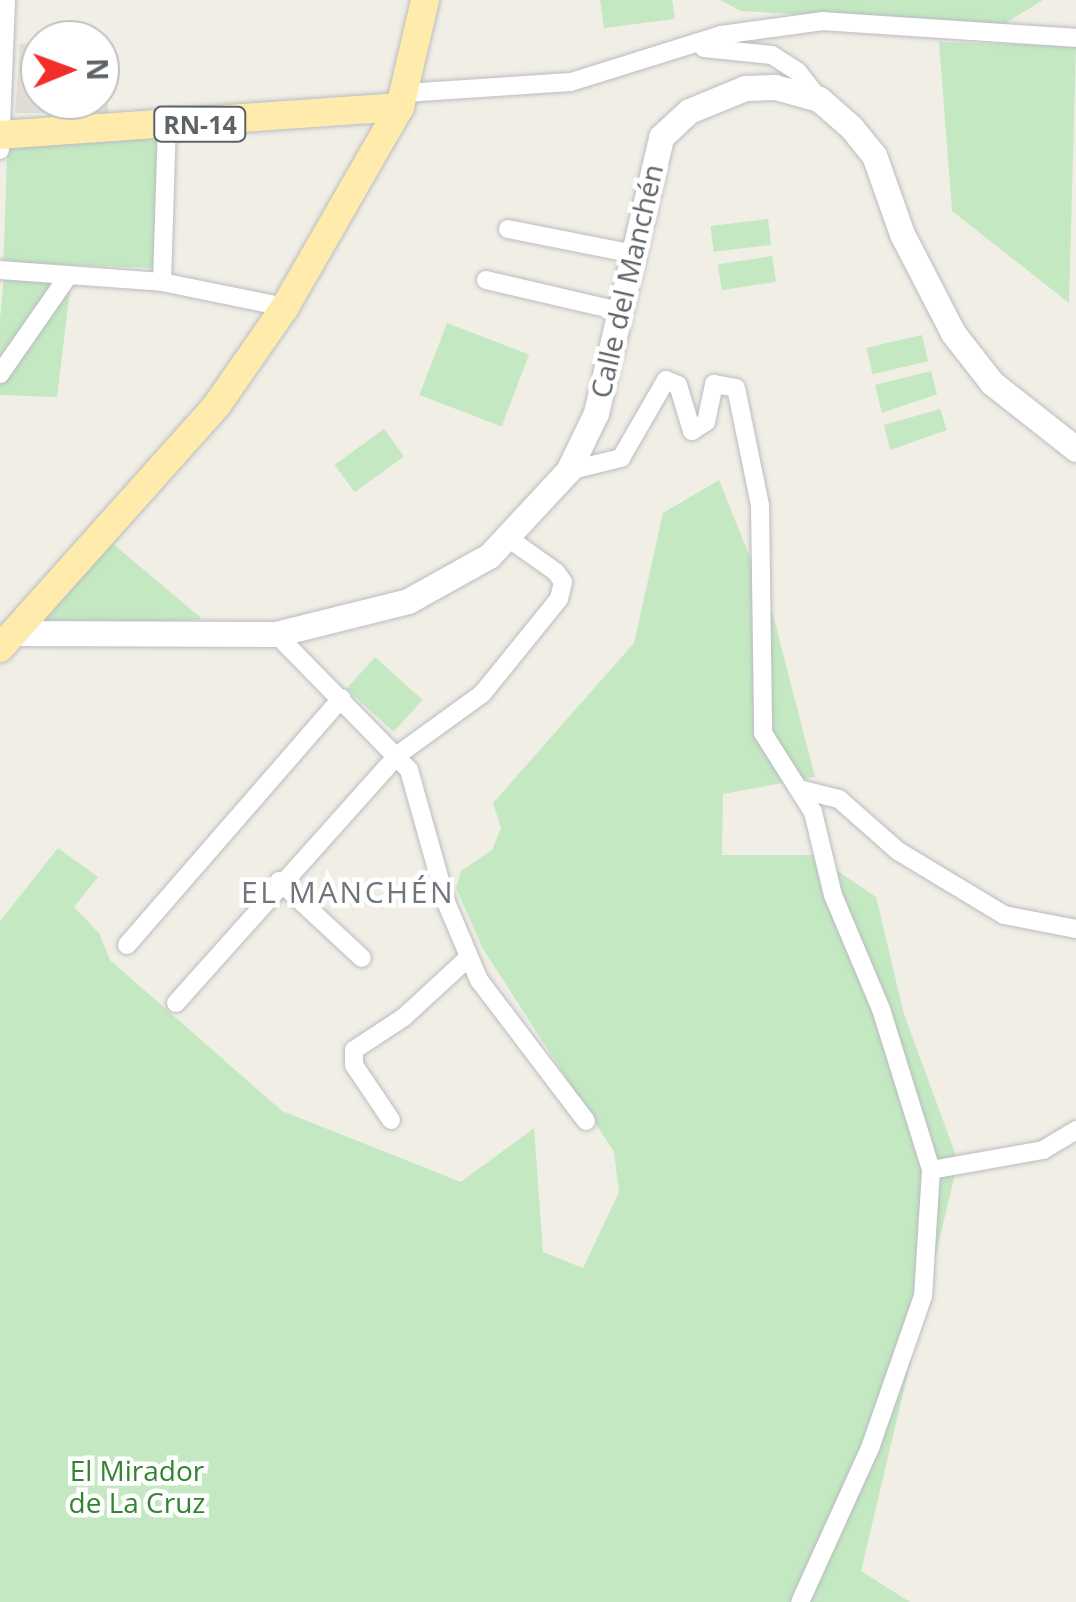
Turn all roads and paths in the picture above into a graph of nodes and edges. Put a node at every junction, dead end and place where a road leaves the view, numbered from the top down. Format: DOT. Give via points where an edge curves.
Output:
graph roads {
  1 [pos="6,0"];
  2 [pos="425,0"];
  3 [pos="1076,38"];
  4 [pos="669,52"];
  5 [pos="819,99"];
  6 [pos="402,100"];
  7 [pos="167,127"];
  8 [pos="0,135"];
  9 [pos="0,150"];
  10 [pos="508,229"];
  11 [pos="634,254"];
  12 [pos="0,270"];
  13 [pos="68,276"];
  14 [pos="486,280"];
  15 [pos="162,282"];
  16 [pos="285,307"];
  17 [pos="623,312"];
  18 [pos="0,374"];
  19 [pos="1076,449"];
  20 [pos="568,471"];
  21 [pos="508,538"];
  22 [pos="276,634"];
  23 [pos="5,638"];
  24 [pos="342,698"];
  25 [pos="399,754"];
  26 [pos="799,789"];
  27 [pos="279,881"];
  28 [pos="1076,929"];
  29 [pos="127,946"];
  30 [pos="469,957"];
  31 [pos="362,958"];
  32 [pos="176,1004"];
  33 [pos="391,1120"];
  34 [pos="586,1121"];
  35 [pos="1076,1130"];
  36 [pos="932,1170"];
  37 [pos="800,1602"];
  1 -- 8 [label="street"];
  2 -- 6 [label="main road"];
  3 -- 4 [label="street" via="823,22 721,35"];
  4 -- 5 [label="street" via="719,46 772,55 798,72"];
  4 -- 6 [label="street" via="572,82"];
  5 -- 11 [label="street, Calle del Manchén" via="744,88 689,111 661,137"];
  5 -- 19 [label="street" via="874,155 902,234 953,333 992,383"];
  6 -- 7 [label="main road, RN-14"];
  6 -- 16 [label="main road"];
  7 -- 8 [label="main road, RN-14"];
  7 -- 15 [label="street"];
  8 -- 9 [label="street"];
  10 -- 11 [label="street"];
  11 -- 17 [label="street, Calle del Manchén"];
  12 -- 13 [label="street"];
  13 -- 15 [label="street"];
  13 -- 18 [label="street"];
  14 -- 17 [label="street"];
  15 -- 16 [label="street"];
  16 -- 23 [label="main road" via="217,404"];
  17 -- 20 [label="street, Calle del Manchén" via="596,413"];
  20 -- 21 [label="street, Calle del Manchén"];
  20 -- 26 [label="street" via="621,458 666,380 678,384 692,432 706,422 714,384 736,388 760,505 763,733"];
  21 -- 22 [label="street, Calle del Manchén" via="470,568 408,600"];
  21 -- 25 [label="street" via="556,572 563,592 482,694"];
  22 -- 23 [label="street, Calle del Manchén"];
  22 -- 24 [label="street"];
  24 -- 25 [label="street"];
  24 -- 29 [label="street"];
  25 -- 27 [label="street"];
  25 -- 30 [label="street"];
  26 -- 28 [label="street" via="839,800 898,851 1004,915"];
  26 -- 36 [label="street" via="813,812 833,896 881,1009"];
  27 -- 31 [label="street"];
  27 -- 32 [label="street"];
  30 -- 33 [label="street" via="404,1018 354,1050 354,1065"];
  30 -- 34 [label="street" via="479,980"];
  35 -- 36 [label="street" via="1042,1150"];
  36 -- 37 [label="street" via="923,1296 870,1448"];
}
